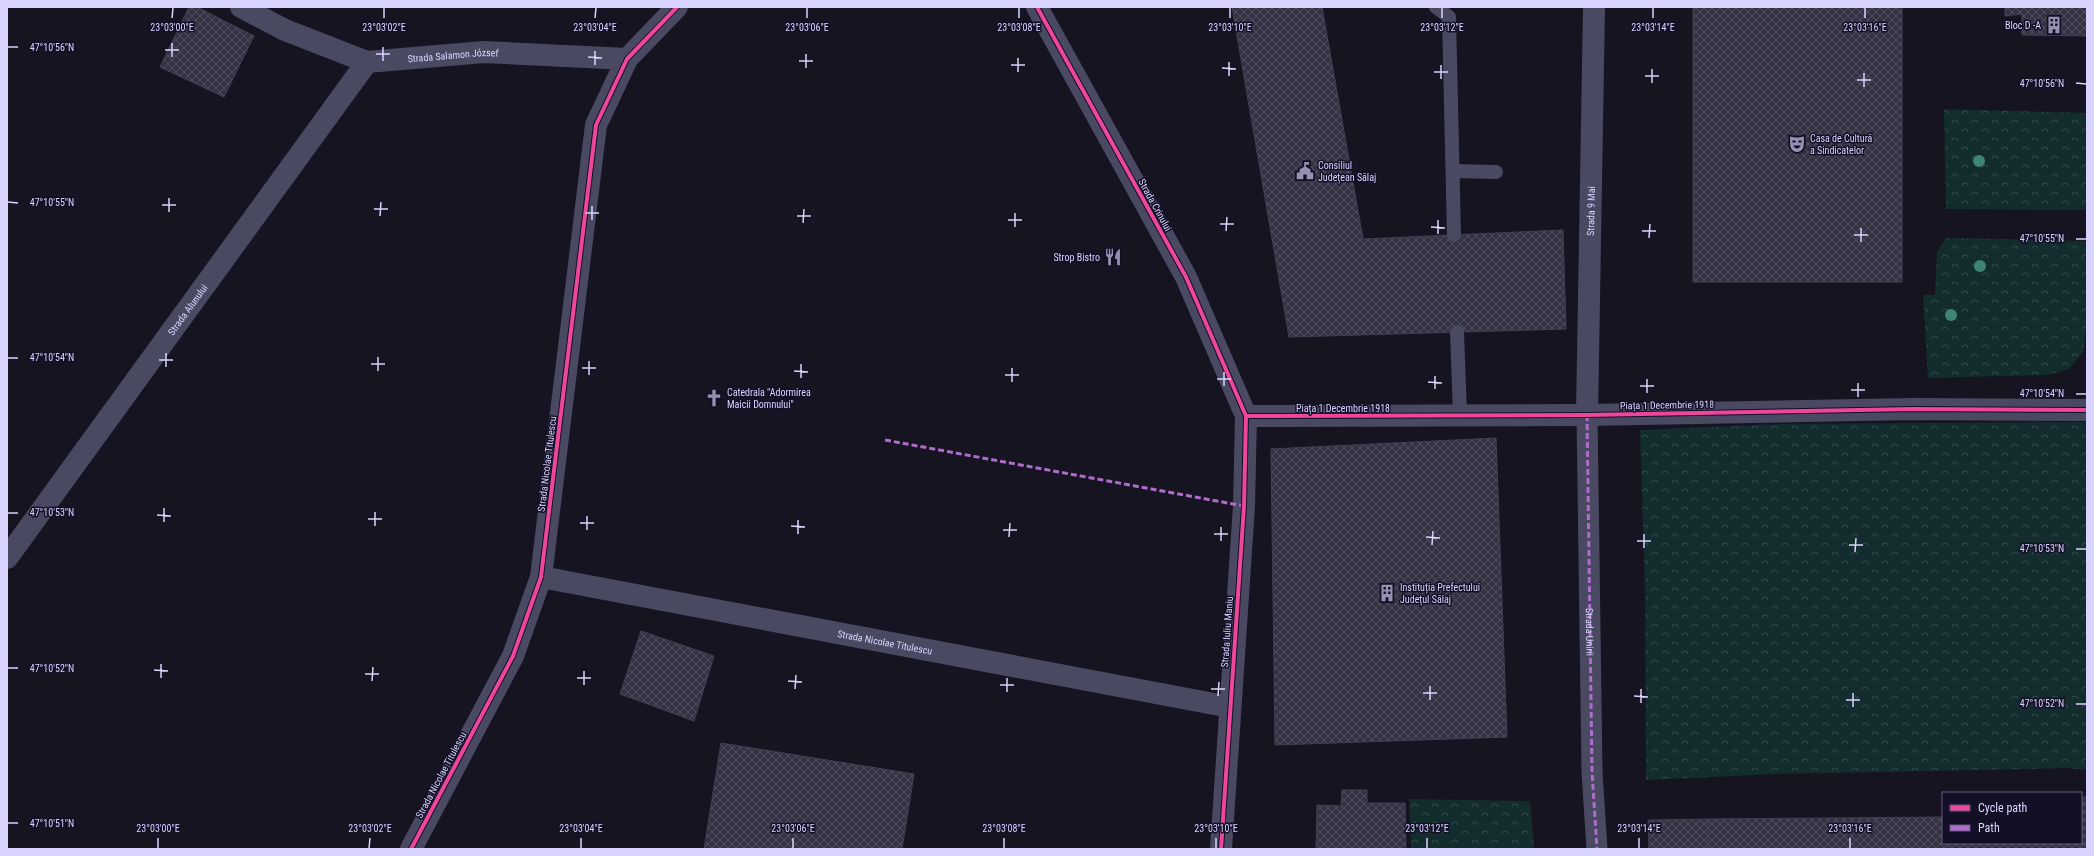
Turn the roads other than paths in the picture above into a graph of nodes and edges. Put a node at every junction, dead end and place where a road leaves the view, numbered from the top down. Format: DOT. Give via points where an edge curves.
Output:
graph roads {
  1 [pos="241,7"];
  2 [pos="677,7"];
  3 [pos="1037,7"];
  4 [pos="1436,7"];
  5 [pos="1594,7"];
  6 [pos="627,59"];
  7 [pos="367,62"];
  8 [pos="1453,171"];
  9 [pos="1496,172"];
  10 [pos="1454,235"];
  11 [pos="1457,332"];
  12 [pos="2087,410"];
  13 [pos="1460,415"];
  14 [pos="1586,415"];
  15 [pos="1246,416"];
  16 [pos="7,558"];
  17 [pos="541,577"];
  18 [pos="1230,707"];
  19 [pos="411,849"];
  20 [pos="1221,849"];
  21 [pos="1598,849"];
  1 -- 7 [label="street, Strada Salamon József" via="285,30"];
  2 -- 6 [label="street, Strada Nicolae Titulescu"];
  3 -- 15 [label="street, Strada Crinului" via="1186,277"];
  4 -- 8 [label="lane" via="1449,17"];
  5 -- 14 [label="street, Strada 9 Mai"];
  6 -- 7 [label="street, Strada Salamon József" via="484,52"];
  6 -- 17 [label="street, Strada Nicolae Titulescu" via="596,125"];
  7 -- 16 [label="street, Strada Alunului"];
  8 -- 9 [label="lane"];
  8 -- 10 [label="lane"];
  11 -- 13 [label="lane"];
  12 -- 14 [label="street, Piața 1 Decembrie 1918" via="1913,409"];
  13 -- 14 [label="street, Piața 1 Decembrie 1918"];
  13 -- 15 [label="street, Piața 1 Decembrie 1918"];
  14 -- 21 [label="street, Strada Unirii" via="1592,772"];
  15 -- 18 [label="street, Strada Iuliu Maniu" via="1244,506"];
  17 -- 18 [label="street, Strada Nicolae Titulescu"];
  17 -- 19 [label="street, Strada Nicolae Titulescu" via="513,656"];
  18 -- 20 [label="street, Strada Iuliu Maniu"];
}
